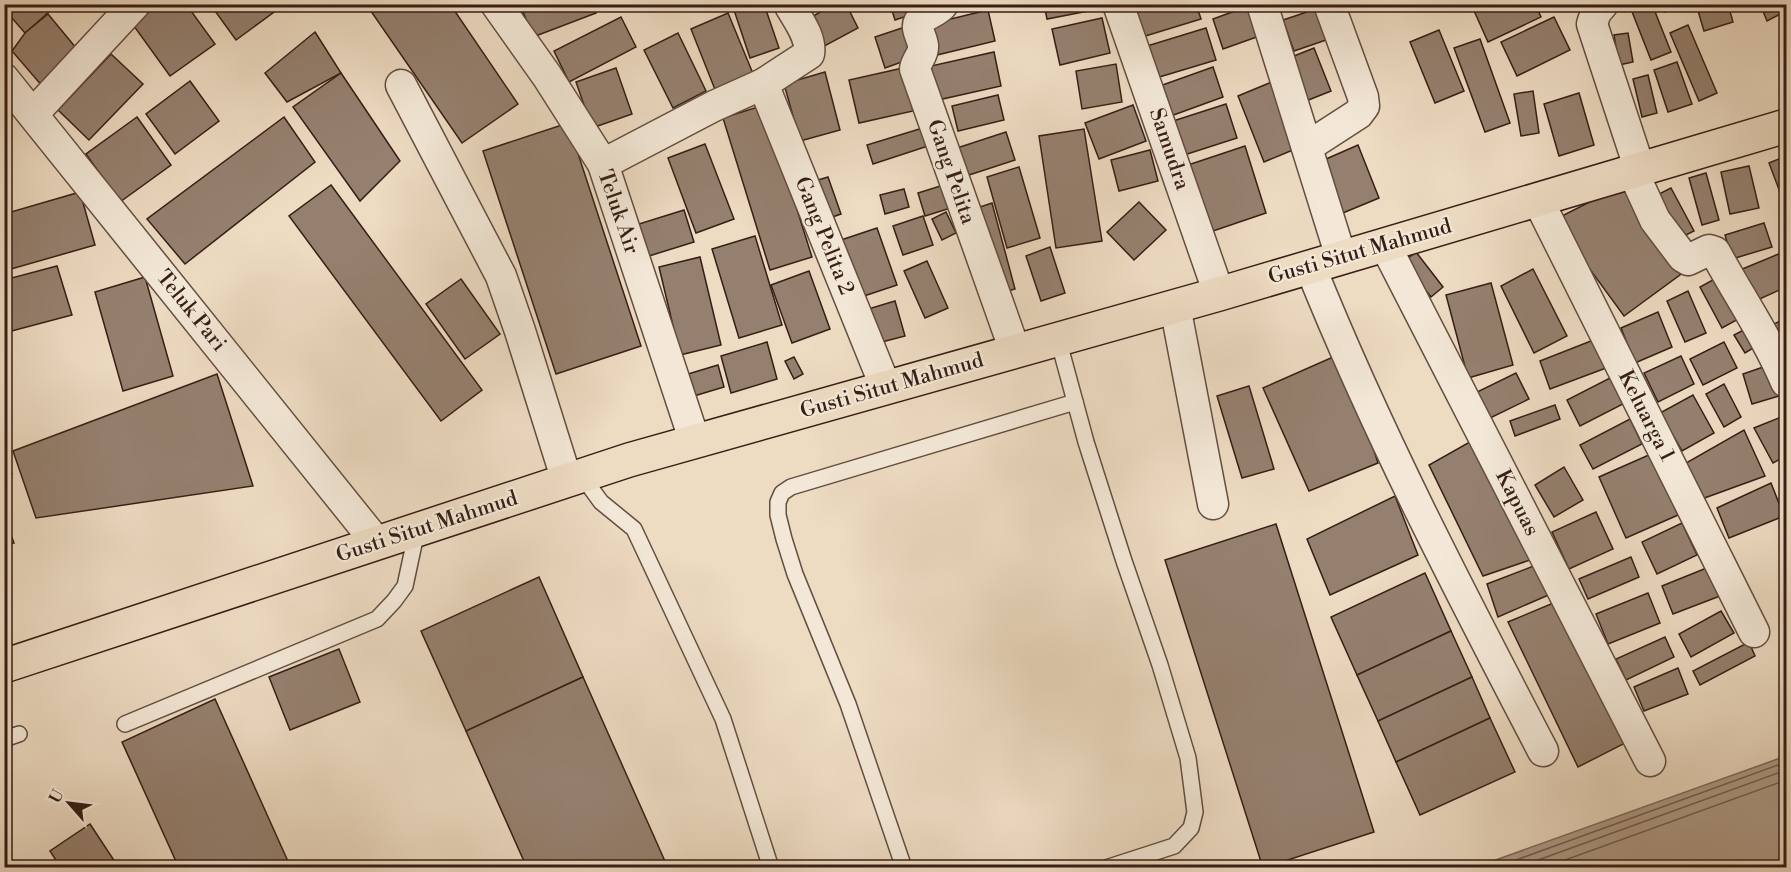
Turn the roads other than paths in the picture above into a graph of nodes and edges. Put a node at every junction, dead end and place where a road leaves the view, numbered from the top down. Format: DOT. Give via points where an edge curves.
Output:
graph roads {
  1 [pos="135,4"];
  2 [pos="496,4"];
  3 [pos="789,4"];
  4 [pos="944,4"];
  5 [pos="1118,4"];
  6 [pos="1262,4"];
  7 [pos="1329,4"];
  8 [pos="1604,4"];
  9 [pos="4,79"];
  10 [pos="763,84"];
  11 [pos="401,85"];
  12 [pos="33,114"];
  13 [pos="1786,126"];
  14 [pos="1307,147"];
  15 [pos="603,164"];
  16 [pos="1637,171"];
  17 [pos="1538,200"];
  18 [pos="1385,245"];
  19 [pos="1341,257"];
  20 [pos="1310,266"];
  21 [pos="1219,294"];
  22 [pos="1175,306"];
  23 [pos="1058,339"];
  24 [pos="1014,351"];
  25 [pos="1786,382"];
  26 [pos="886,388"];
  27 [pos="1075,402"];
  28 [pos="695,442"];
  29 [pos="574,479"];
  30 [pos="1213,504"];
  31 [pos="417,530"];
  32 [pos="377,543"];
  33 [pos="1754,632"];
  34 [pos="4,666"];
  35 [pos="125,724"];
  36 [pos="1543,751"];
  37 [pos="1650,761"];
  38 [pos="771,867"];
  39 [pos="904,867"];
  40 [pos="1106,867"];
  1 -- 12 [label="street"];
  2 -- 15 [label="street, Teluk Air"];
  3 -- 10 [label="street" via="810,48 808,54"];
  4 -- 24 [label="street, Gang Pelita" via="919,23 923,45 915,69"];
  5 -- 21 [label="street, Samudra"];
  6 -- 14 [label="street"];
  7 -- 14 [label="street" via="1364,106"];
  8 -- 16 [label="street" via="1596,12 1593,24"];
  9 -- 12 [label="street, Teluk Pari"];
  10 -- 15 [label="street"];
  10 -- 26 [label="street, Gang Pelita 2"];
  11 -- 29 [label="street" via="501,276"];
  12 -- 32 [label="street, Teluk Pari"];
  13 -- 16 [label="highway, Gusti Situt Mahmud"];
  14 -- 19 [label="street"];
  15 -- 28 [label="street, Teluk Air"];
  16 -- 17 [label="highway, Gusti Situt Mahmud"];
  16 -- 25 [label="street" via="1655,220 1683,257 1688,260 1709,249 1715,252 1775,355"];
  17 -- 18 [label="highway, Gusti Situt Mahmud"];
  17 -- 33 [label="street, Keluarga 1"];
  18 -- 19 [label="highway, Gusti Situt Mahmud"];
  18 -- 37 [label="street, Kapuas"];
  19 -- 20 [label="highway, Gusti Situt Mahmud"];
  20 -- 21 [label="highway, Gusti Situt Mahmud"];
  20 -- 36 [label="street" via="1379,423"];
  21 -- 22 [label="highway, Gusti Situt Mahmud"];
  22 -- 23 [label="highway, Gusti Situt Mahmud"];
  22 -- 30 [label="street"];
  23 -- 24 [label="highway, Gusti Situt Mahmud"];
  23 -- 27 [label="lane"];
  24 -- 26 [label="highway, Gusti Situt Mahmud"];
  26 -- 28 [label="highway, Gusti Situt Mahmud"];
  27 -- 39 [label="lane" via="791,488 778,502 795,574 848,704"];
  27 -- 40 [label="lane" via="1182,737 1195,812 1191,828 1174,846"];
  28 -- 29 [label="highway, Gusti Situt Mahmud"];
  29 -- 31 [label="highway, Gusti Situt Mahmud"];
  29 -- 38 [label="lane" via="634,529 723,719"];
  31 -- 32 [label="highway, Gusti Situt Mahmud"];
  31 -- 35 [label="lane" via="405,586 377,619"];
  32 -- 34 [label="highway, Gusti Situt Mahmud"];
}
